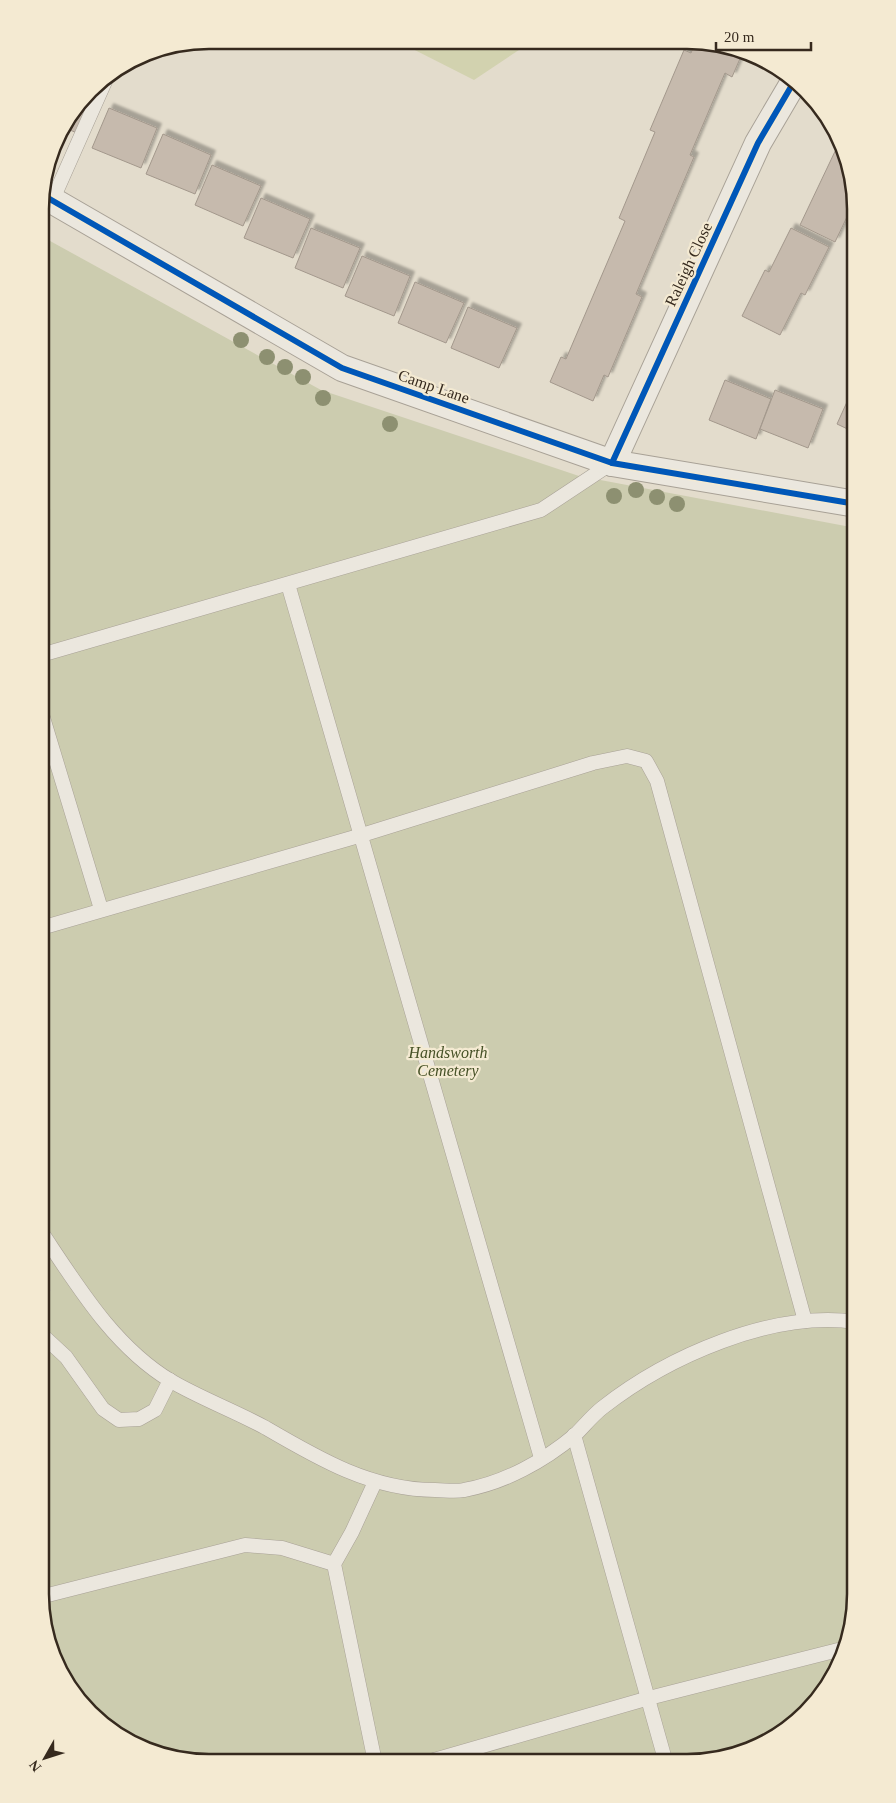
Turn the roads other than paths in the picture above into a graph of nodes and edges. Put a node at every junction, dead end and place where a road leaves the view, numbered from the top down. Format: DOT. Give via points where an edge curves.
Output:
graph roads {
  1 [pos="791,87"];
  2 [pos="99,92"];
  3 [pos="50,191"];
  4 [pos="49,197"];
  5 [pos="612,462"];
  6 [pos="847,502"];
  7 [pos="288,584"];
  8 [pos="49,653"];
  9 [pos="49,737"];
  10 [pos="362,835"];
  11 [pos="101,909"];
  12 [pos="49,925"];
  13 [pos="49,1243"];
  14 [pos="805,1320"];
  15 [pos="847,1322"];
  16 [pos="49,1341"];
  17 [pos="170,1380"];
  18 [pos="574,1435"];
  19 [pos="541,1458"];
  20 [pos="375,1482"];
  21 [pos="334,1564"];
  22 [pos="49,1595"];
  23 [pos="837,1650"];
  24 [pos="649,1698"];
  25 [pos="373,1754"];
  26 [pos="455,1754"];
  27 [pos="664,1754"];
  1 -- 5 [label="street, Raleigh Close" via="758,143"];
  2 -- 3 [label="lane"];
  4 -- 5 [label="street, Camp Lane" via="342,368"];
  5 -- 6 [label="street, Camp Lane"];
  5 -- 7 [label="lane" via="541,510"];
  7 -- 8 [label="lane"];
  7 -- 10 [label="lane"];
  9 -- 11 [label="lane"];
  10 -- 11 [label="lane"];
  10 -- 14 [label="lane" via="593,762 628,756 646,761 657,781"];
  10 -- 19 [label="lane"];
  11 -- 12 [label="lane"];
  13 -- 17 [label="lane" via="91,1305 129,1348"];
  14 -- 15 [label="lane"];
  14 -- 18 [label="lane" via="731,1338 658,1369 602,1409"];
  16 -- 17 [label="lane" via="66,1357 103,1409 120,1420 139,1419 154,1410"];
  17 -- 20 [label="lane" via="323,1461"];
  18 -- 19 [label="lane"];
  18 -- 24 [label="lane"];
  19 -- 20 [label="lane" via="507,1478 463,1490 414,1490"];
  20 -- 21 [label="lane"];
  21 -- 22 [label="lane" via="282,1548 245,1545"];
  21 -- 25 [label="lane"];
  23 -- 24 [label="lane"];
  24 -- 26 [label="lane"];
  24 -- 27 [label="lane"];
}
